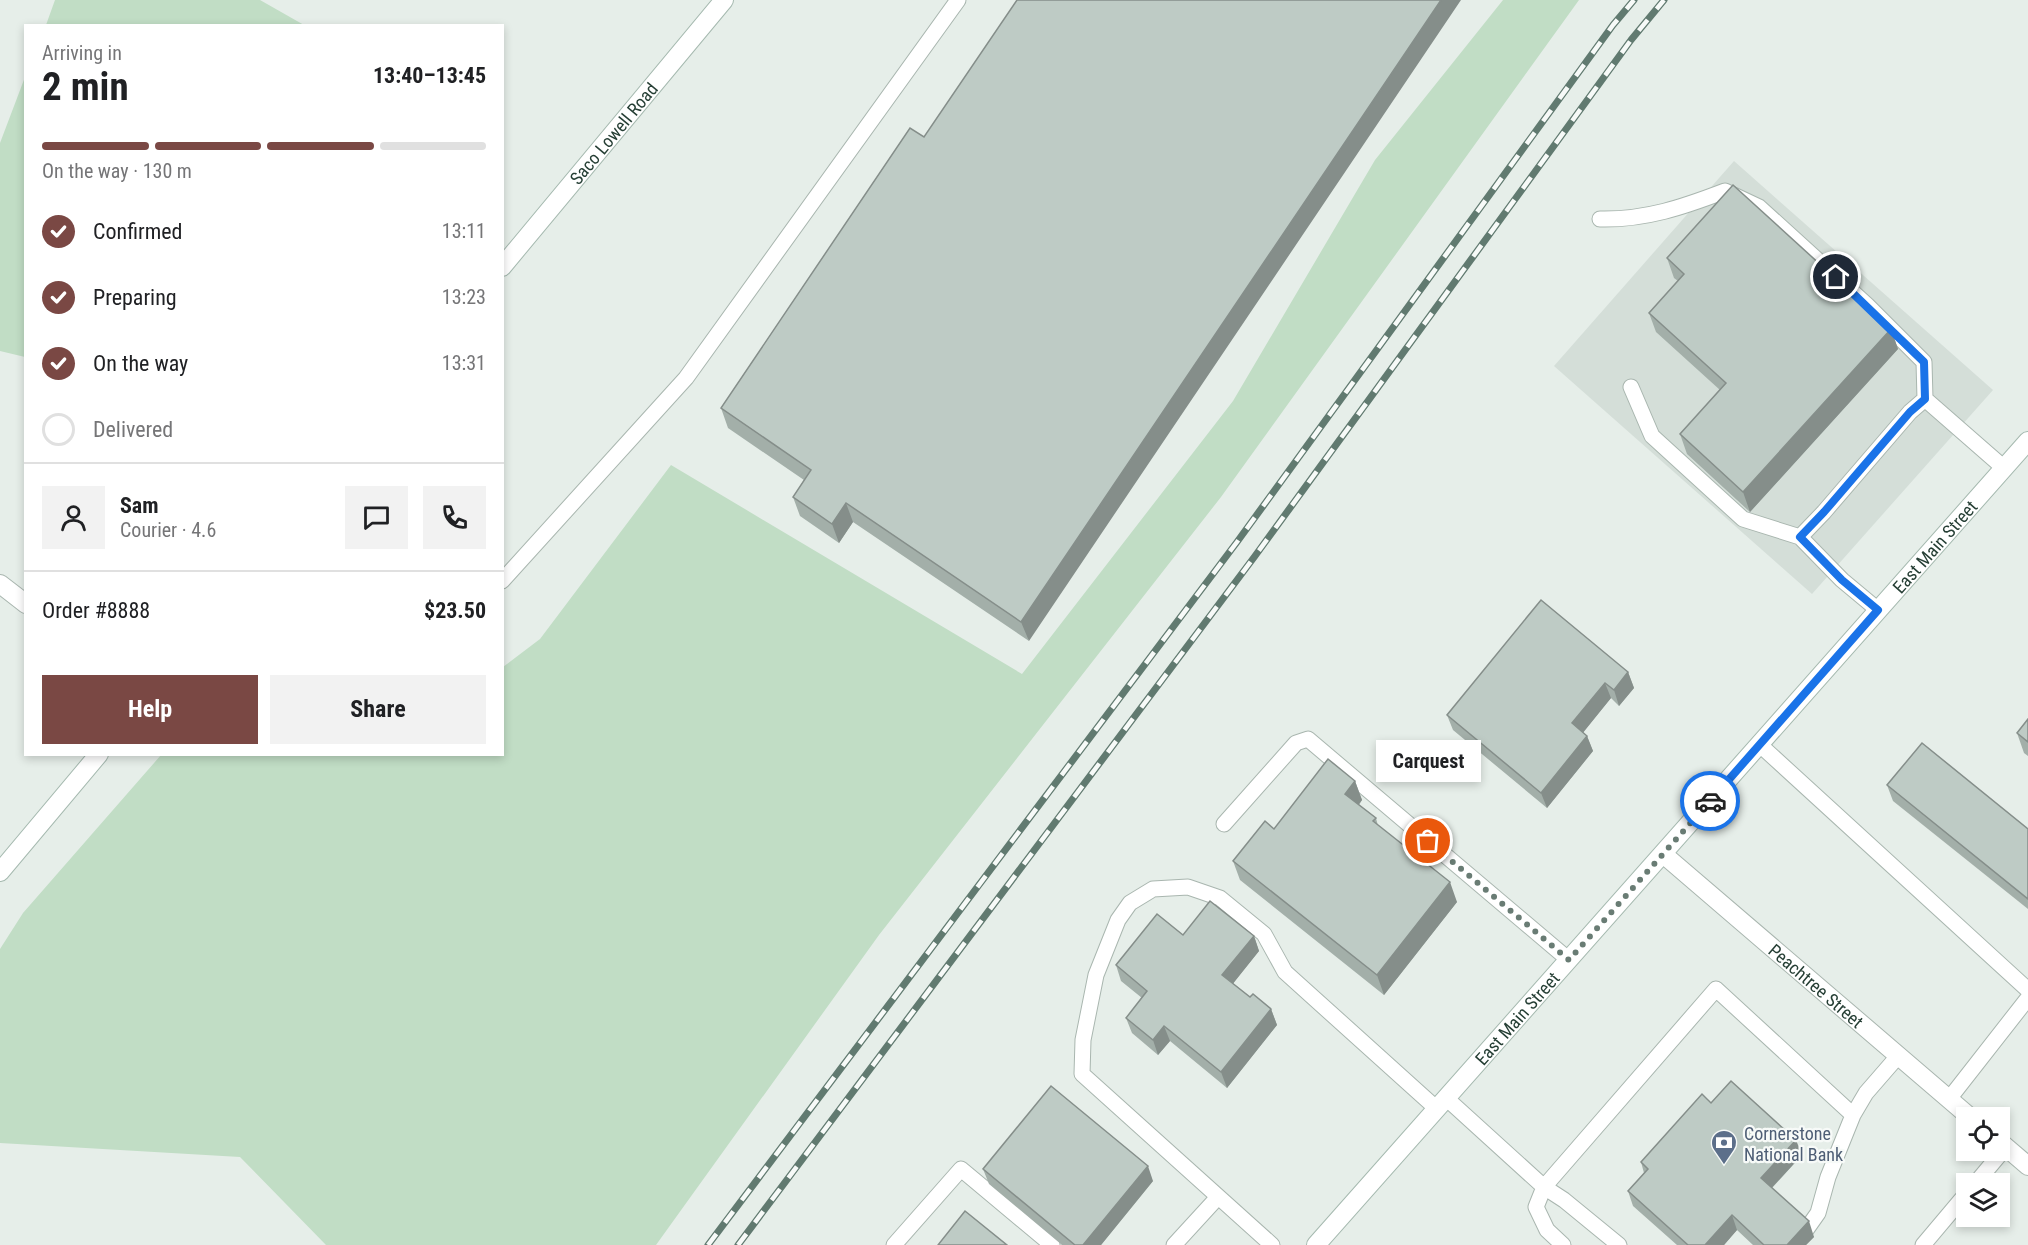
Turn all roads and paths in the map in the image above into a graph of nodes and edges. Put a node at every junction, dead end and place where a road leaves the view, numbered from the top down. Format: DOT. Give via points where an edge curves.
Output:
graph roads {
  1 [pos="724,0"];
  2 [pos="958,0"];
  3 [pos="1600,219"];
  4 [pos="504,265"];
  5 [pos="1631,387"];
  6 [pos="1925,399"];
  7 [pos="2028,441"];
  8 [pos="2004,468"];
  9 [pos="1800,537"];
  10 [pos="504,580"];
  11 [pos="0,584"];
  12 [pos="24,602"];
  13 [pos="1878,610"];
  14 [pos="1759,744"];
  15 [pos="97,756"];
  16 [pos="1224,824"];
  17 [pos="1663,854"];
  18 [pos="0,872"];
  19 [pos="1569,960"];
  20 [pos="2028,990"];
  21 [pos="2028,998"];
  22 [pos="1899,1055"];
  23 [pos="1949,1099"];
  24 [pos="1442,1103"];
  25 [pos="1958,1107"];
  26 [pos="1853,1115"];
  27 [pos="2010,1151"];
  28 [pos="2028,1166"];
  29 [pos="1544,1187"];
  30 [pos="1218,1197"];
  31 [pos="1956,1206"];
  32 [pos="1806,1230"];
  33 [pos="894,1245"];
  34 [pos="1052,1245"];
  35 [pos="1174,1245"];
  36 [pos="1272,1245"];
  37 [pos="1316,1245"];
  38 [pos="1563,1245"];
  39 [pos="1619,1245"];
  40 [pos="1923,1245"];
  1 -- 4 [label="main road, Saco Lowell Road"];
  2 -- 10 [label="lane" via="686,378"];
  3 -- 6 [label="lane" via="1626,220 1674,210 1725,191 1759,207 1924,362"];
  5 -- 9 [label="lane" via="1652,436 1743,519"];
  6 -- 8 [label="lane"];
  6 -- 9 [label="lane"];
  7 -- 8 [label="main road, East Main Street"];
  8 -- 13 [label="main road, East Main Street"];
  9 -- 13 [label="lane"];
  11 -- 12 [label="main road"];
  13 -- 14 [label="main road, East Main Street"];
  14 -- 17 [label="main road, East Main Street"];
  14 -- 20 [label="lane"];
  15 -- 18 [label="main road"];
  16 -- 19 [label="lane" via="1296,743 1308,739"];
  17 -- 19 [label="main road, East Main Street"];
  17 -- 22 [label="main road, Peachtree Street"];
  19 -- 24 [label="main road, East Main Street"];
  21 -- 23 [label="lane"];
  22 -- 23 [label="main road, Peachtree Street"];
  22 -- 26 [label="lane" via="1866,1093"];
  23 -- 25 [label="main road, Peachtree Street"];
  24 -- 29 [label="lane"];
  24 -- 30 [label="lane" via="1285,972 1264,934 1220,898 1188,886 1153,889 1130,903 1105,949 1088,1010 1082,1074"];
  24 -- 37 [label="main road, East Main Street"];
  26 -- 29 [label="lane" via="1716,989"];
  26 -- 32 [label="lane" via="1818,1213"];
  27 -- 28 [label="main road"];
  29 -- 38 [label="lane" via="1536,1207 1547,1230"];
  29 -- 39 [label="lane"];
  30 -- 35 [label="lane"];
  30 -- 36 [label="lane"];
  31 -- 40 [label="lane"];
  33 -- 34 [label="lane" via="961,1169"];
}
